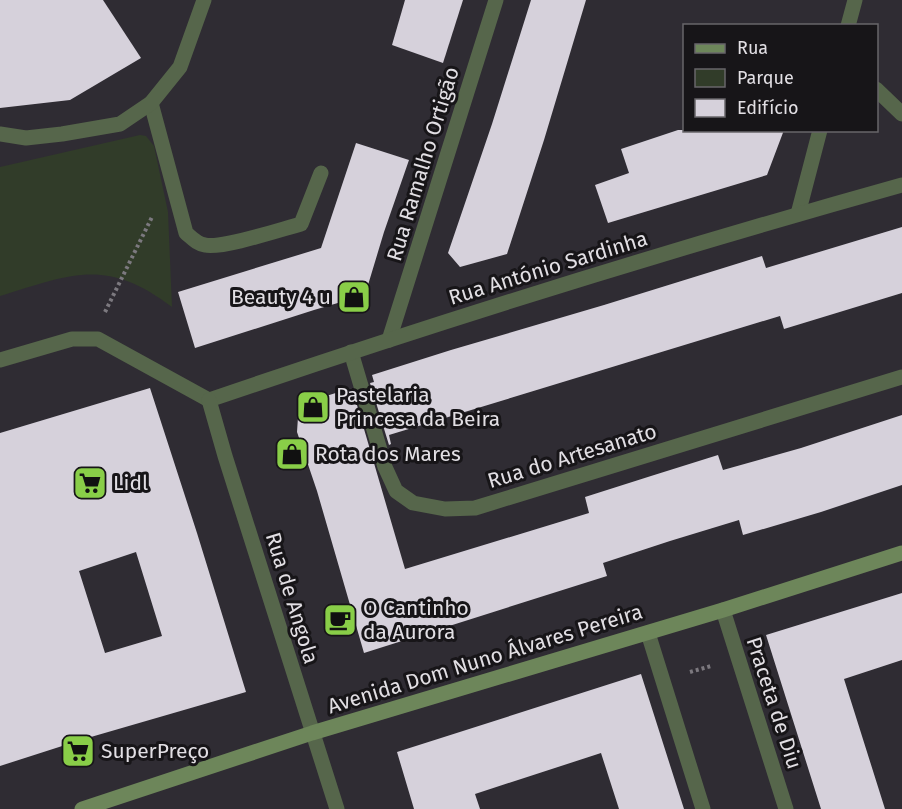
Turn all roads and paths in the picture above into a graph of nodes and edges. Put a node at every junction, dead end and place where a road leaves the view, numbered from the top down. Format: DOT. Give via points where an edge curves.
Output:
graph roads {
  1 [pos="204,0"];
  2 [pos="496,0"];
  3 [pos="855,0"];
  4 [pos="849,24"];
  5 [pos="878,91"];
  6 [pos="151,103"];
  7 [pos="902,114"];
  8 [pos="819,132"];
  9 [pos="0,134"];
  10 [pos="321,173"];
  11 [pos="172,179"];
  12 [pos="902,185"];
  13 [pos="798,214"];
  14 [pos="91,339"];
  15 [pos="389,340"];
  16 [pos="351,352"];
  17 [pos="0,360"];
  18 [pos="902,377"];
  19 [pos="209,400"];
  20 [pos="902,553"];
  21 [pos="723,610"];
  22 [pos="648,633"];
  23 [pos="738,658"];
  24 [pos="663,680"];
  25 [pos="312,733"];
  26 [pos="82,809"];
  27 [pos="336,809"];
  28 [pos="703,809"];
  29 [pos="786,809"];
  1 -- 6 [label="street" via="180,67"];
  2 -- 15 [label="street, Rua Ramalho Ortigão"];
  3 -- 4 [label="street"];
  5 -- 7 [label="street"];
  6 -- 9 [label="street" via="120,124 26,138"];
  6 -- 11 [label="street"];
  8 -- 13 [label="street"];
  10 -- 11 [label="street" via="301,224 207,246 186,233"];
  11 -- 14 [label="path"];
  12 -- 13 [label="street, Rua António Sardinha"];
  13 -- 15 [label="street, Rua António Sardinha"];
  14 -- 17 [label="street" via="72,339"];
  14 -- 19 [label="street" via="98,339"];
  15 -- 16 [label="street, Rua António Sardinha"];
  16 -- 18 [label="street, Rua do Artesanato" via="385,467 396,491 413,504 445,509 475,508"];
  16 -- 19 [label="street, Rua António Sardinha"];
  19 -- 25 [label="street, Rua de Angola"];
  20 -- 21 [label="street, Avenida Dom Nuno Álvares Pereira"];
  21 -- 22 [label="street, Avenida Dom Nuno Álvares Pereira"];
  21 -- 23 [label="street, Praceta de Diu"];
  22 -- 24 [label="street"];
  22 -- 25 [label="street, Avenida Dom Nuno Álvares Pereira"];
  23 -- 24 [label="path"];
  23 -- 29 [label="street, Praceta de Diu"];
  24 -- 28 [label="street"];
  25 -- 26 [label="street, Avenida Dom Nuno Álvares Pereira"];
  25 -- 27 [label="street, Rua de Angola"];
}
